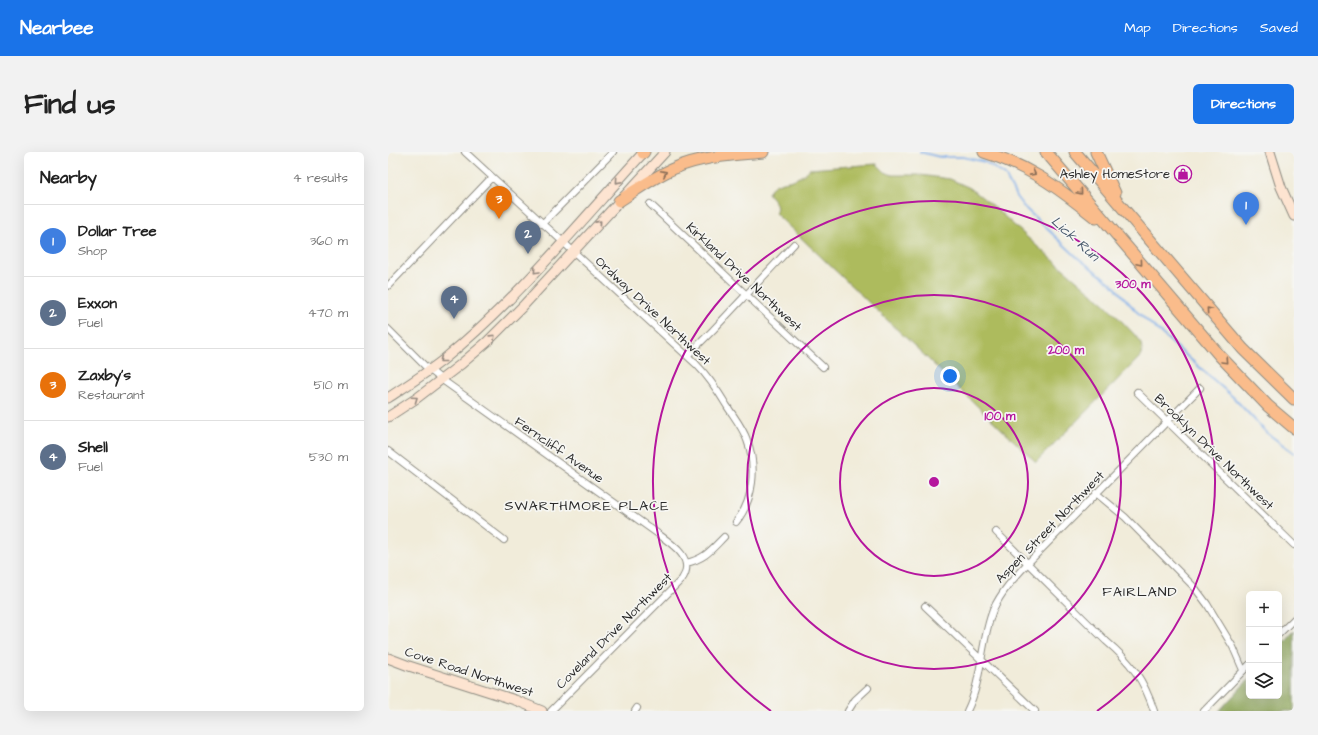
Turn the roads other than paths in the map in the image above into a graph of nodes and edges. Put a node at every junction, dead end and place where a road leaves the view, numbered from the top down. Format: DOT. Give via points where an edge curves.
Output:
graph roads {
  1 [pos="465,152"];
  2 [pos="613,152"];
  3 [pos="643,152"];
  4 [pos="665,152"];
  5 [pos="763,152"];
  6 [pos="984,152"];
  7 [pos="1046,152"];
  8 [pos="1075,152"];
  9 [pos="1096,152"];
  10 [pos="1270,152"];
  11 [pos="492,177"];
  12 [pos="619,201"];
  13 [pos="650,204"];
  14 [pos="1123,209"];
  15 [pos="1294,216"];
  16 [pos="542,224"];
  17 [pos="1115,233"];
  18 [pos="563,242"];
  19 [pos="794,244"];
  20 [pos="573,252"];
  21 [pos="388,286"];
  22 [pos="747,295"];
  23 [pos="388,329"];
  24 [pos="687,356"];
  25 [pos="823,367"];
  26 [pos="429,370"];
  27 [pos="441,379"];
  28 [pos="1200,388"];
  29 [pos="1137,392"];
  30 [pos="388,398"];
  31 [pos="1294,399"];
  32 [pos="388,416"];
  33 [pos="1167,421"];
  34 [pos="1294,428"];
  35 [pos="388,451"];
  36 [pos="1096,493"];
  37 [pos="736,522"];
  38 [pos="996,532"];
  39 [pos="724,537"];
  40 [pos="504,540"];
  41 [pos="1294,545"];
  42 [pos="686,563"];
  43 [pos="1027,564"];
  44 [pos="925,606"];
  45 [pos="1294,619"];
  46 [pos="1282,631"];
  47 [pos="388,658"];
  48 [pos="982,660"];
  49 [pos="1246,668"];
  50 [pos="1243,670"];
  51 [pos="868,688"];
  52 [pos="542,711"];
  53 [pos="551,711"];
  54 [pos="848,711"];
  55 [pos="967,711"];
  56 [pos="1035,711"];
  57 [pos="1154,711"];
  58 [pos="1204,711"];
  1 -- 11 [label="street, Ordway Drive Northwest"];
  2 -- 16 [label="street"];
  3 -- 18 [label="main road, one-way"];
  4 -- 12 [label="main road"];
  12 -- 5 [label="highway, one-way" via="659,176 687,164 719,156"];
  6 -- 17 [label="highway, one-way" via="1021,166 1038,176"];
  7 -- 17 [label="highway, one-way"];
  8 -- 14 [label="highway"];
  9 -- 14 [label="highway"];
  10 -- 15 [label="main road"];
  11 -- 16 [label="street, Ordway Drive Northwest"];
  11 -- 21 [label="street"];
  20 -- 12 [label="main road, one-way"];
  13 -- 22 [label="street, Kirkland Drive Northwest"];
  31 -- 14 [label="highway, one-way" via="1243,349"];
  16 -- 18 [label="street, Ordway Drive Northwest"];
  17 -- 34 [label="highway, one-way" via="1220,356 1268,406"];
  18 -- 20 [label="street, Ordway Drive Northwest"];
  18 -- 26 [label="main road, one-way" via="491,317"];
  19 -- 22 [label="street"];
  20 -- 24 [label="street, Ordway Drive Northwest"];
  27 -- 20 [label="main road, one-way" via="487,342"];
  22 -- 24 [label="street"];
  22 -- 25 [label="street, Kirkland Drive Northwest"];
  23 -- 26 [label="street, Ferncliff Avenue"];
  24 -- 37 [label="street, Ordway Drive Northwest" via="714,385 750,448 752,484 745,507"];
  26 -- 27 [label="street, Ferncliff Avenue"];
  26 -- 30 [label="main road"];
  32 -- 27 [label="main road, one-way"];
  27 -- 42 [label="street, Ferncliff Avenue" via="677,549"];
  28 -- 33 [label="street, Aspen Street Northwest"];
  29 -- 33 [label="street, Brooklyn Drive Northwest"];
  33 -- 36 [label="street, Aspen Street Northwest"];
  33 -- 41 [label="street, Brooklyn Drive Northwest"];
  35 -- 40 [label="street"];
  36 -- 43 [label="street, Aspen Street Northwest"];
  36 -- 50 [label="street" via="1125,516 1195,588 1233,647"];
  38 -- 43 [label="street"];
  39 -- 42 [label="street" via="705,556"];
  42 -- 53 [label="street, Coveland Drive Northwest" via="682,579"];
  43 -- 48 [label="street, Aspen Street Northwest" via="996,603 988,624"];
  43 -- 57 [label="street" via="1129,663 1144,685"];
  44 -- 48 [label="street"];
  45 -- 46 [label="street"];
  47 -- 52 [label="main road, Cove Road Northwest"];
  48 -- 55 [label="street, Aspen Street Northwest" via="976,690"];
  48 -- 56 [label="street"];
  49 -- 50 [label="street"];
  50 -- 58 [label="street"];
  51 -- 54 [label="street"];
}
